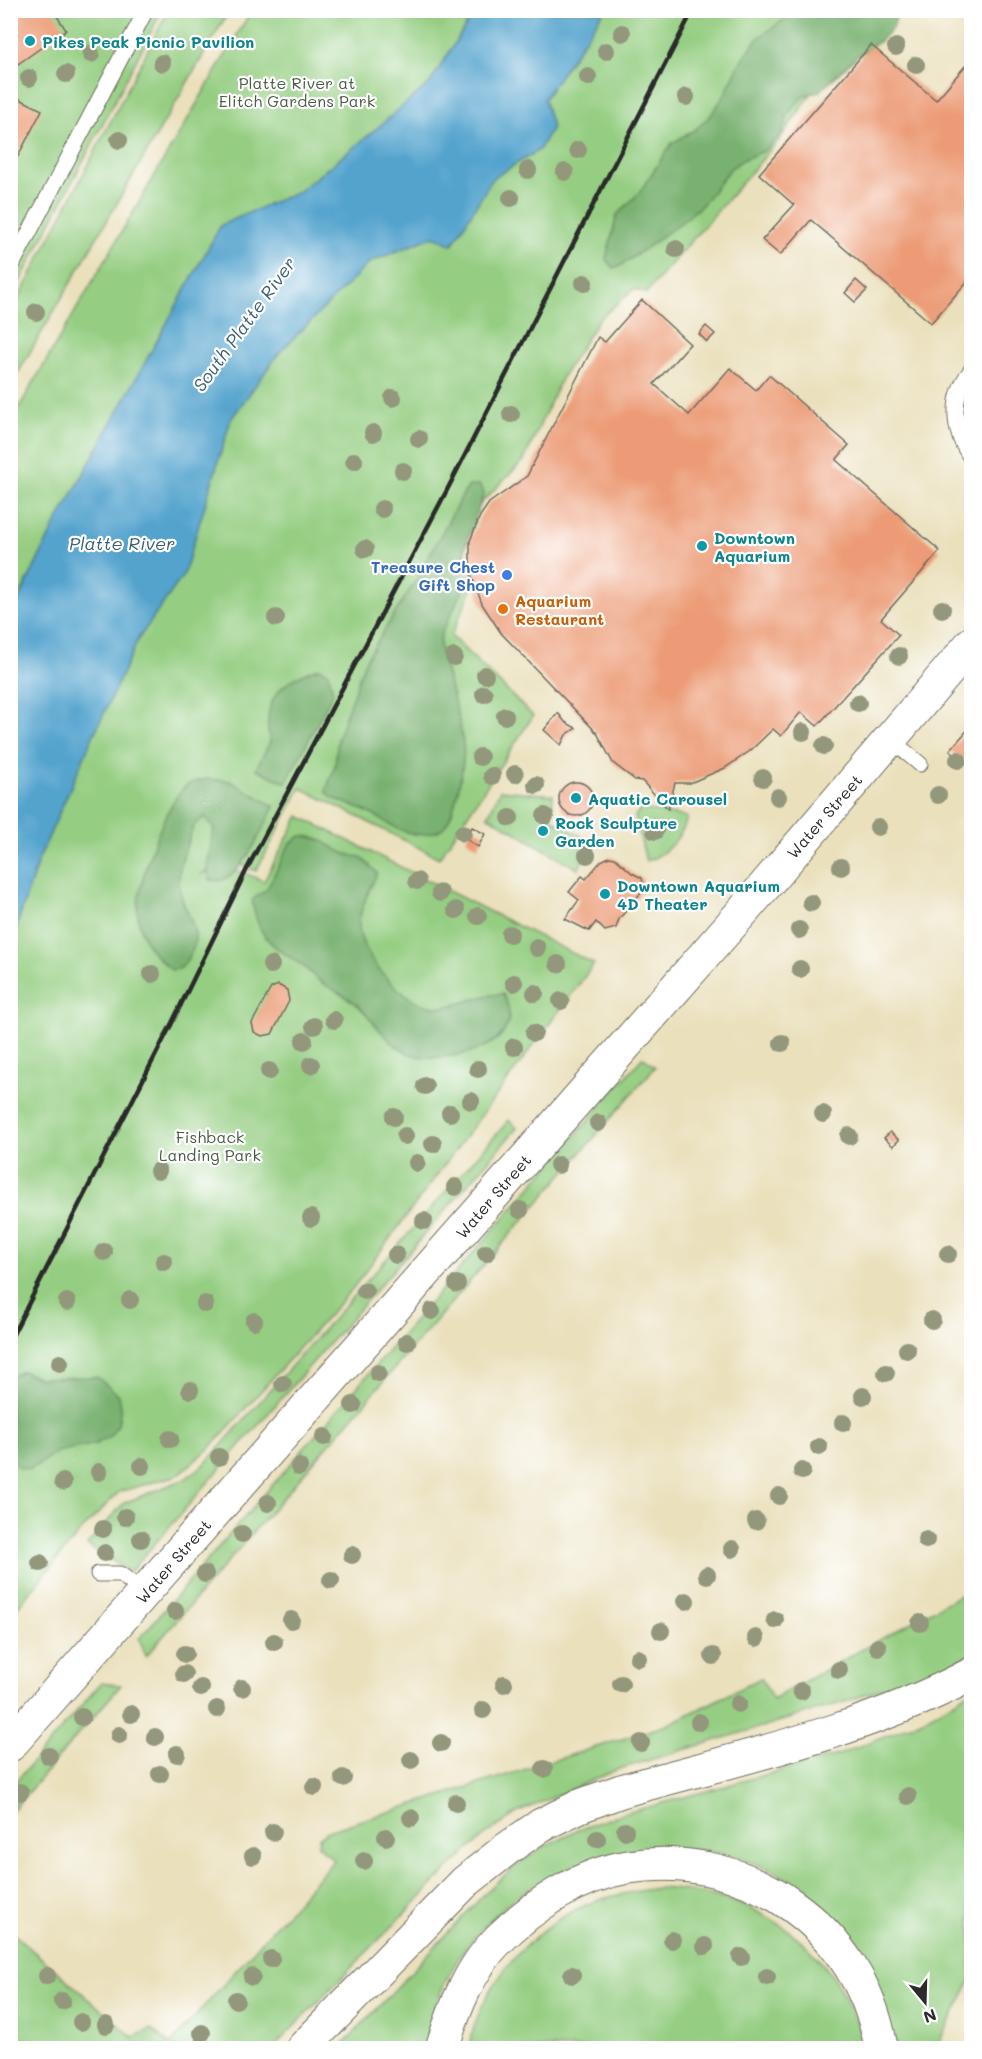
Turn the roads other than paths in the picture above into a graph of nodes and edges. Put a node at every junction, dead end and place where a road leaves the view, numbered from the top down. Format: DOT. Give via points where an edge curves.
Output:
graph roads {
  1 [pos="146,10"];
  2 [pos="10,269"];
  3 [pos="972,369"];
  4 [pos="972,459"];
  5 [pos="972,644"];
  6 [pos="890,739"];
  7 [pos="920,764"];
  8 [pos="98,1574"];
  9 [pos="145,1593"];
  10 [pos="972,1674"];
  11 [pos="10,1745"];
  12 [pos="303,2049"];
  13 [pos="442,2049"];
  14 [pos="881,2049"];
  1 -- 2 [label="lane"];
  3 -- 4 [label="lane" via="961,385 955,412 959,438"];
  5 -- 6 [label="main road, Water Street"];
  6 -- 7 [label="lane"];
  6 -- 9 [label="main road, Water Street"];
  8 -- 9 [label="lane" via="120,1574"];
  9 -- 11 [label="main road, Water Street"];
  10 -- 12 [label="main road" via="874,1718 621,1791 542,1825 465,1882"];
  13 -- 14 [label="main road" via="455,2008 472,1976 497,1942 529,1912 595,1877 658,1864 726,1872 771,1892 815,1923 837,1948 862,1990 879,2032"];
}
